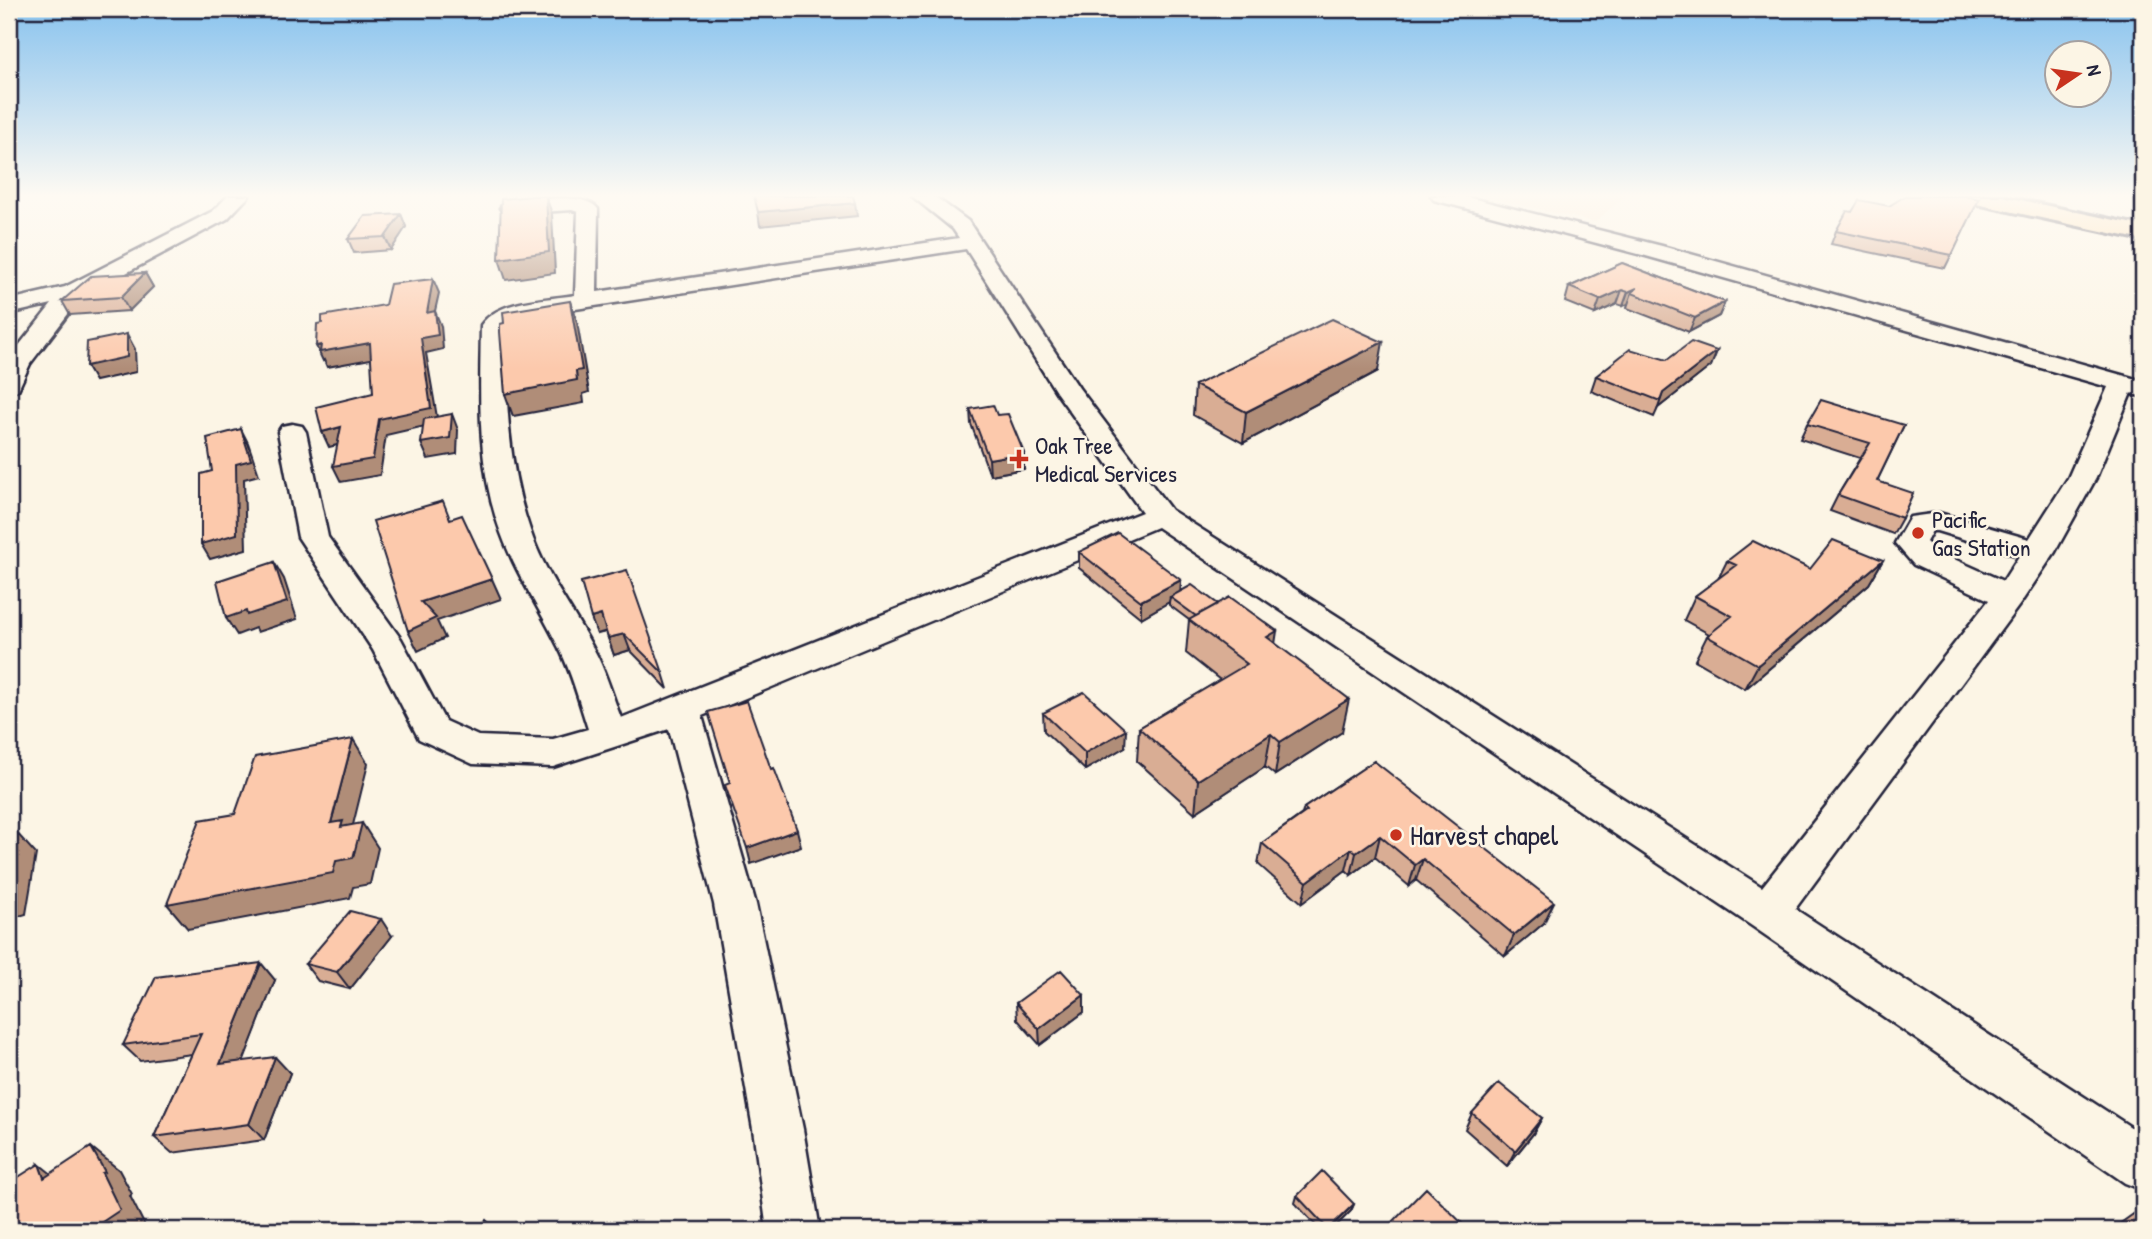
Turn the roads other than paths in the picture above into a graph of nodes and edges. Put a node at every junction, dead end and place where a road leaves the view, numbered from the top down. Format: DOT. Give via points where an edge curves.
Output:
graph roads {
  1 [pos="146,254"];
  2 [pos="587,254"];
  3 [pos="896,254"];
  4 [pos="981,254"];
  5 [pos="1664,254"];
  6 [pos="74,292"];
  7 [pos="586,301"];
  8 [pos="9,307"];
  9 [pos="9,384"];
  10 [pos="2133,386"];
  11 [pos="292,432"];
  12 [pos="1160,516"];
  13 [pos="2039,552"];
  14 [pos="2009,597"];
  15 [pos="681,710"];
  16 [pos="609,736"];
  17 [pos="1767,913"];
  18 [pos="2143,1165"];
  19 [pos="793,1230"];
  1 -- 6 [label="street"];
  2 -- 7 [label="street"];
  3 -- 7 [label="street"];
  4 -- 12 [label="street" via="1069,392"];
  5 -- 10 [label="street"];
  6 -- 8 [label="street"];
  6 -- 9 [label="street" via="18,363"];
  7 -- 16 [label="street" via="516,312 493,325 493,398 497,461 515,531 542,591 578,649"];
  10 -- 13 [label="street"];
  11 -- 16 [label="street" via="313,537 390,647 432,730 473,750 553,753"];
  12 -- 15 [label="street"];
  12 -- 17 [label="street"];
  13 -- 14 [label="street"];
  13 -- 14 [label="street" via="1939,522 1921,523 1910,543 1914,550"];
  14 -- 17 [label="street"];
  15 -- 16 [label="street"];
  15 -- 19 [label="street" via="735,904"];
  17 -- 18 [label="street"];
}
